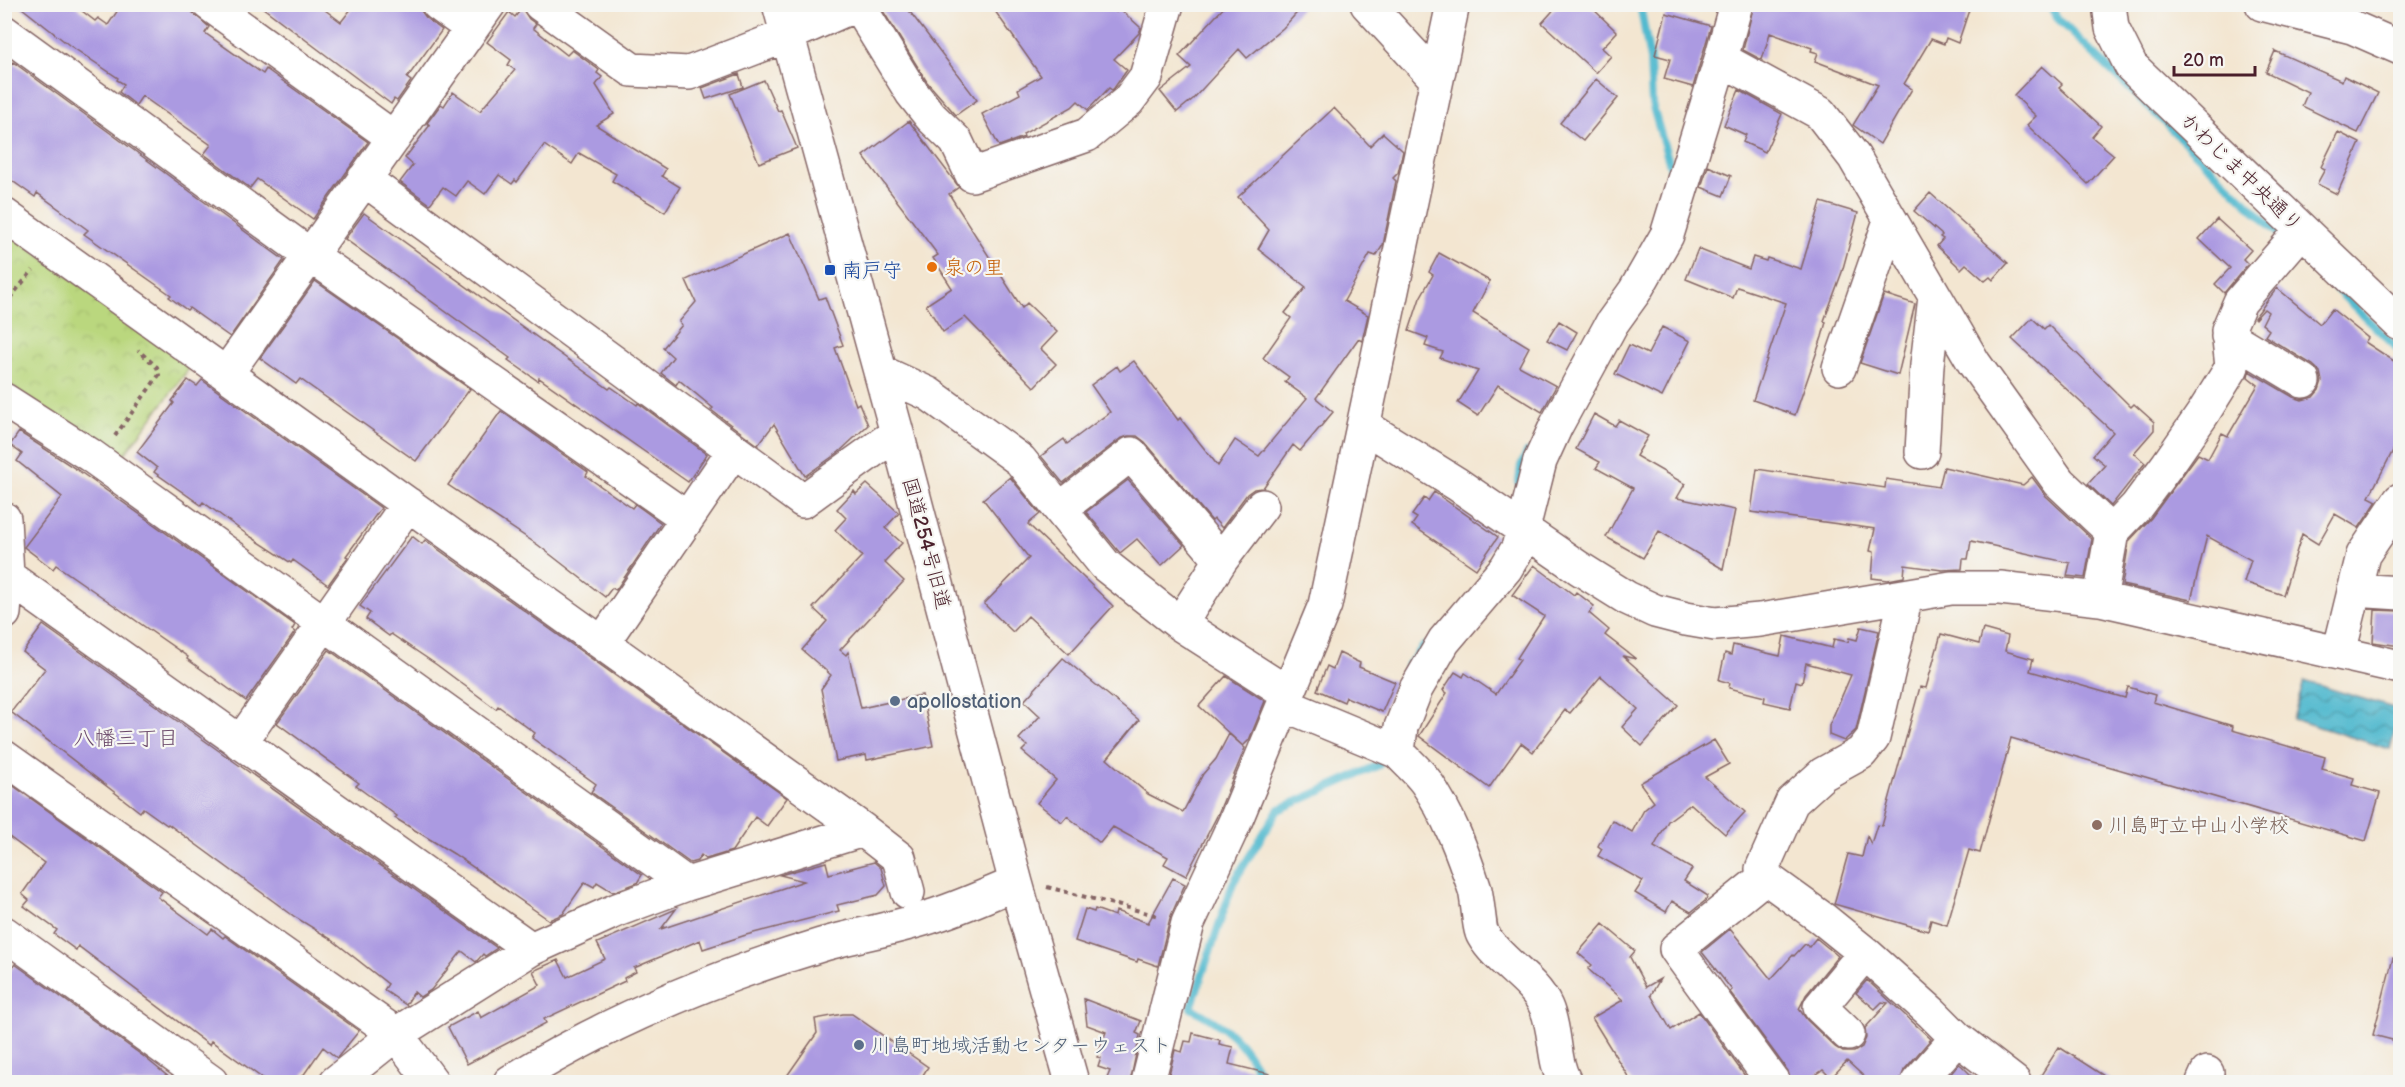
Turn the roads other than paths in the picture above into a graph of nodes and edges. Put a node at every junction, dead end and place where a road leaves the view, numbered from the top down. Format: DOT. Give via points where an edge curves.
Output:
graph roads {
  1 [pos="209,4"];
  2 [pos="438,4"];
  3 [pos="540,4"];
  4 [pos="1167,4"];
  5 [pos="1367,4"];
  6 [pos="1453,4"];
  7 [pos="1736,4"];
  8 [pos="2109,4"];
  9 [pos="2262,4"];
  10 [pos="858,5"];
  11 [pos="480,16"];
  12 [pos="784,20"];
  13 [pos="4,32"];
  14 [pos="2400,48"];
  15 [pos="1721,59"];
  16 [pos="1436,79"];
  17 [pos="394,138"];
  18 [pos="364,179"];
  19 [pos="4,215"];
  20 [pos="1890,221"];
  21 [pos="2302,230"];
  22 [pos="310,255"];
  23 [pos="1935,297"];
  24 [pos="2400,324"];
  25 [pos="2228,336"];
  26 [pos="1839,368"];
  27 [pos="881,372"];
  28 [pos="226,374"];
  29 [pos="2303,381"];
  30 [pos="4,400"];
  31 [pos="1364,426"];
  32 [pos="897,433"];
  33 [pos="734,450"];
  34 [pos="1922,452"];
  35 [pos="2400,500"];
  36 [pos="408,504"];
  37 [pos="1262,506"];
  38 [pos="1060,509"];
  39 [pos="687,518"];
  40 [pos="4,519"];
  41 [pos="1524,530"];
  42 [pos="2112,532"];
  43 [pos="1221,560"];
  44 [pos="7,576"];
  45 [pos="2354,591"];
  46 [pos="2400,593"];
  47 [pos="1906,596"];
  48 [pos="2100,599"];
  49 [pos="4,613"];
  50 [pos="324,624"];
  51 [pos="1180,624"];
  52 [pos="603,642"];
  53 [pos="2339,653"];
  54 [pos="2400,667"];
  55 [pos="1287,700"];
  56 [pos="240,743"];
  57 [pos="1398,752"];
  58 [pos="4,757"];
  59 [pos="863,830"];
  60 [pos="1765,878"];
  61 [pos="1016,883"];
  62 [pos="687,884"];
  63 [pos="909,892"];
  64 [pos="4,933"];
  65 [pos="531,949"];
  66 [pos="1865,953"];
  67 [pos="396,1034"];
  68 [pos="1848,1034"];
  69 [pos="1957,1038"];
  70 [pos="211,1083"];
  71 [pos="336,1083"];
  72 [pos="432,1083"];
  73 [pos="510,1083"];
  74 [pos="1072,1083"];
  75 [pos="1148,1083"];
  76 [pos="1565,1083"];
  77 [pos="1773,1083"];
  78 [pos="1918,1083"];
  79 [pos="2014,1083"];
  1 -- 17 [label="street"];
  2 -- 11 [label="street"];
  3 -- 12 [label="street" via="632,69 689,73"];
  4 -- 10 [label="street" via="1146,77 1128,101 1087,135 972,175 956,141 912,93"];
  5 -- 16 [label="street"];
  6 -- 16 [label="street"];
  7 -- 15 [label="street"];
  8 -- 21 [label="street, かわじま中央通り" via="2112,28 2131,66"];
  9 -- 14 [label="street" via="2352,27"];
  10 -- 12 [label="street"];
  11 -- 17 [label="street"];
  12 -- 27 [label="street, 国道254号旧道"];
  13 -- 22 [label="street"];
  15 -- 20 [label="street" via="1820,113 1854,156"];
  15 -- 41 [label="street" via="1667,235 1612,323 1556,426 1540,461"];
  16 -- 31 [label="street"];
  17 -- 18 [label="street"];
  18 -- 22 [label="street"];
  18 -- 33 [label="street"];
  19 -- 28 [label="street"];
  20 -- 23 [label="street"];
  20 -- 26 [label="street"];
  21 -- 24 [label="street, かわじま中央通り"];
  21 -- 25 [label="street" via="2240,302"];
  22 -- 28 [label="street"];
  22 -- 39 [label="street"];
  23 -- 34 [label="street"];
  23 -- 42 [label="street" via="1974,363 2059,482"];
  25 -- 29 [label="street"];
  25 -- 42 [label="street" via="2232,366 2168,464"];
  27 -- 32 [label="street, 国道254号旧道"];
  27 -- 38 [label="street" via="929,394 1020,460"];
  28 -- 36 [label="street"];
  30 -- 50 [label="street" via="90,455"];
  31 -- 41 [label="street"];
  31 -- 55 [label="street" via="1325,605"];
  32 -- 33 [label="street" via="803,501"];
  32 -- 61 [label="street, 国道254号旧道"];
  33 -- 39 [label="street"];
  35 -- 45 [label="street" via="2363,555"];
  36 -- 50 [label="street"];
  36 -- 52 [label="street"];
  37 -- 43 [label="street"];
  38 -- 43 [label="street" via="1131,454"];
  38 -- 51 [label="street" via="1105,565"];
  39 -- 52 [label="street"];
  40 -- 44 [label="street"];
  41 -- 47 [label="street" via="1627,598 1655,611 1715,624"];
  41 -- 57 [label="street" via="1506,568 1444,641 1422,679 1401,727"];
  42 -- 48 [label="street"];
  43 -- 51 [label="street"];
  44 -- 49 [label="street"];
  44 -- 56 [label="street"];
  45 -- 46 [label="street"];
  45 -- 53 [label="street"];
  47 -- 48 [label="street" via="1951,588 2000,588"];
  47 -- 60 [label="street" via="1873,738 1861,753 1823,774 1792,802 1762,869"];
  48 -- 53 [label="street"];
  50 -- 56 [label="street"];
  50 -- 62 [label="street"];
  51 -- 55 [label="street"];
  52 -- 59 [label="street"];
  53 -- 54 [label="street"];
  55 -- 57 [label="street"];
  55 -- 75 [label="street" via="1188,923"];
  56 -- 65 [label="street"];
  57 -- 76 [label="street" via="1425,780 1445,813 1476,894 1481,933 1536,991 1546,1007"];
  58 -- 67 [label="street"];
  59 -- 62 [label="street"];
  59 -- 63 [label="street" via="899,858"];
  60 -- 66 [label="street"];
  60 -- 77 [label="street" via="1676,949"];
  61 -- 73 [label="street" via="935,916 822,945 716,981 634,1015"];
  61 -- 74 [label="street, 国道254号旧道"];
  62 -- 65 [label="street"];
  64 -- 70 [label="street"];
  65 -- 67 [label="street"];
  66 -- 68 [label="street" via="1820,1007"];
  66 -- 69 [label="street"];
  67 -- 71 [label="street"];
  67 -- 72 [label="street"];
  69 -- 78 [label="street"];
  69 -- 79 [label="street"];
}
